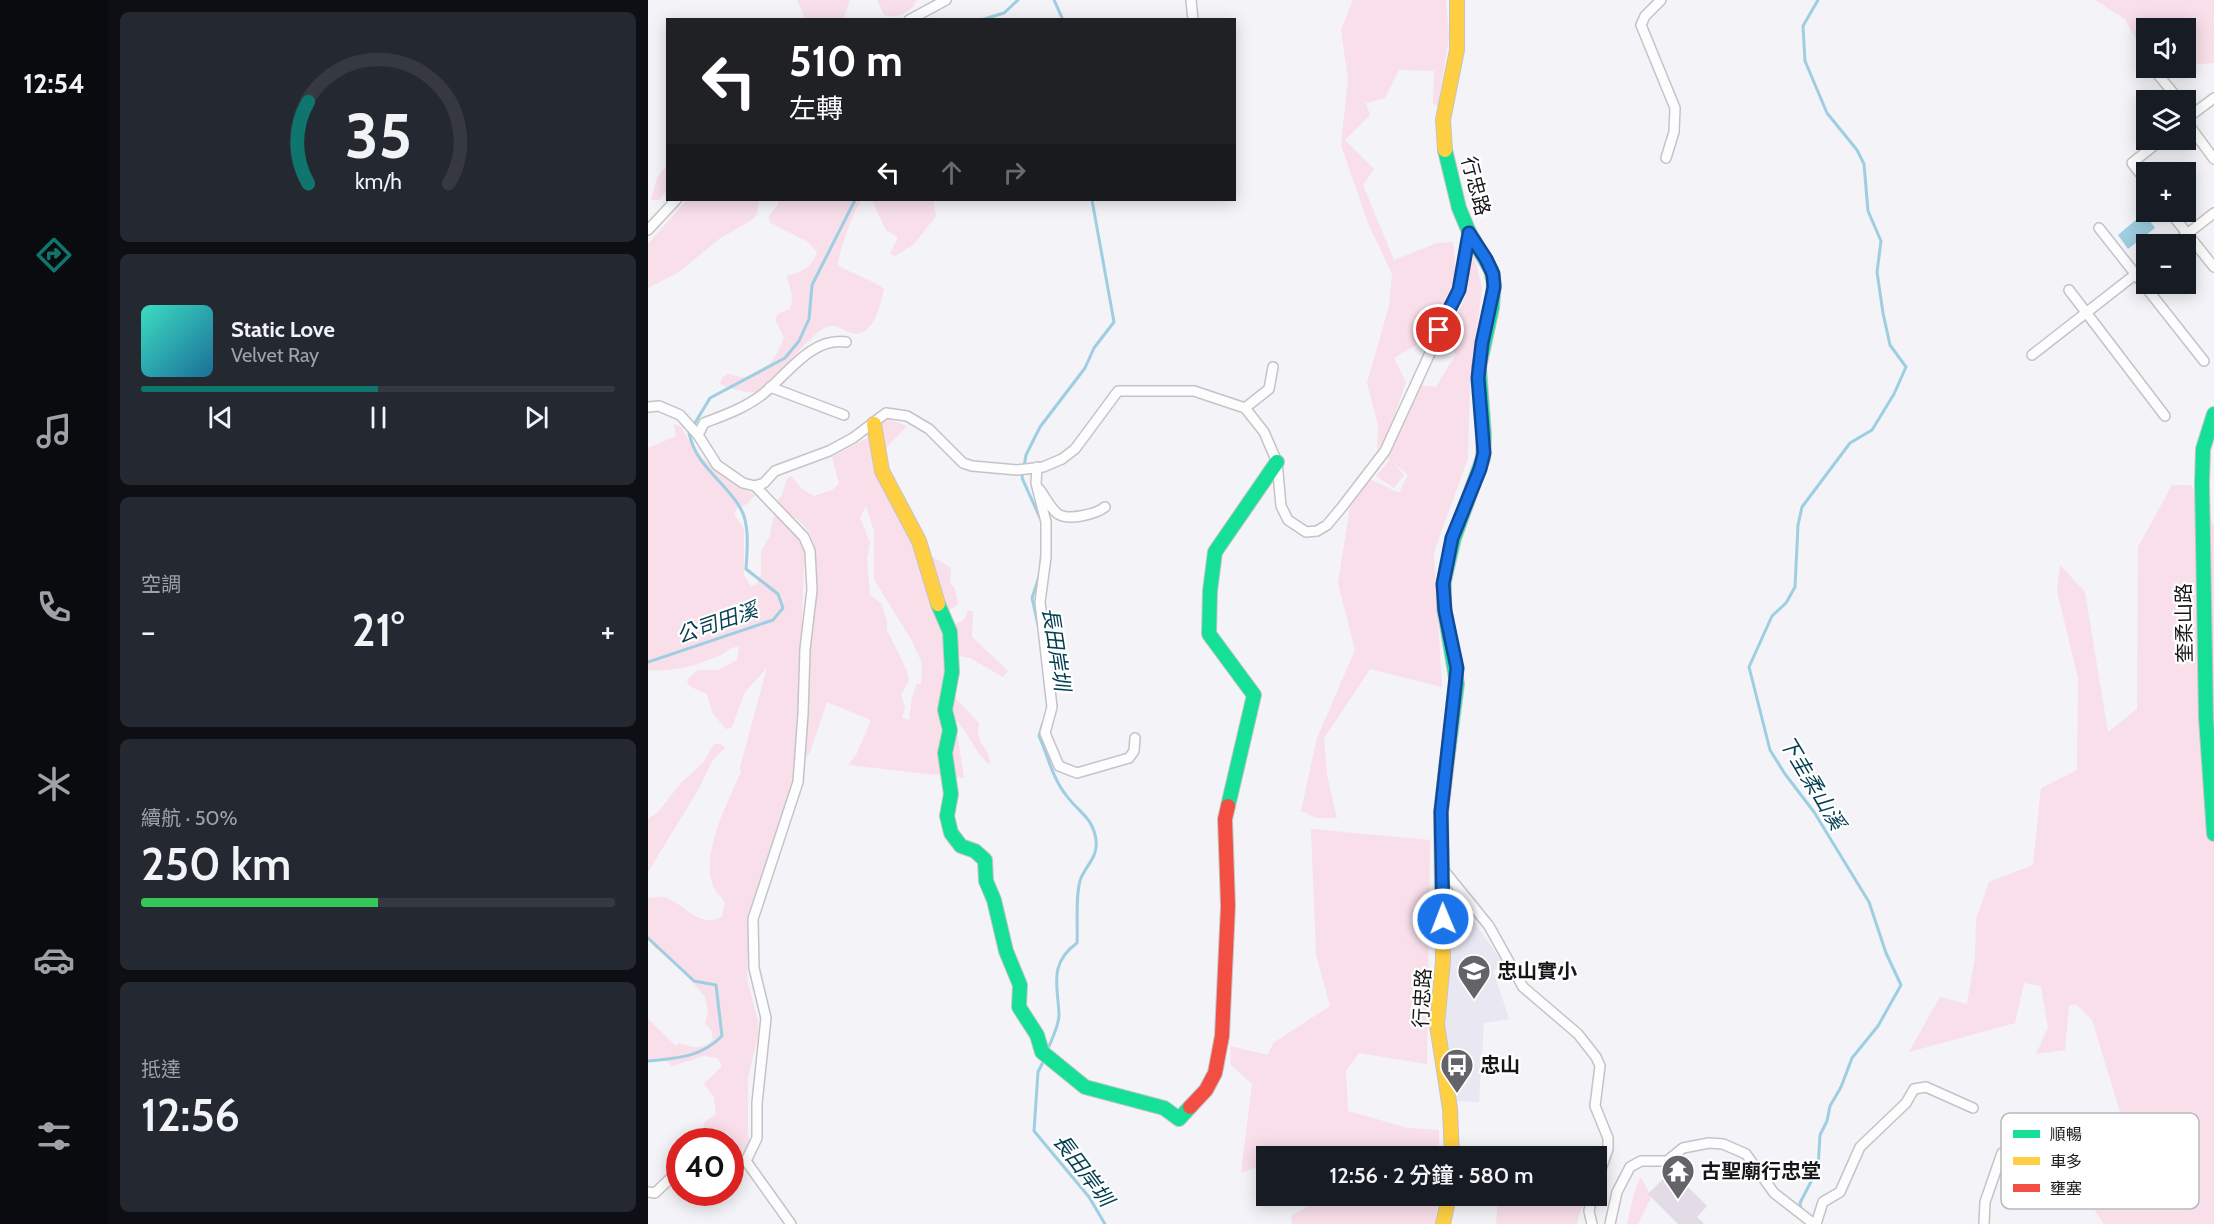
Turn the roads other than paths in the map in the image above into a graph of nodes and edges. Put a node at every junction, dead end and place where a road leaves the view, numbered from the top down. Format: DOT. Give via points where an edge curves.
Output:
graph roads {
  1 [pos="946,0"];
  2 [pos="1191,0"];
  3 [pos="1456,0"];
  4 [pos="1661,0"];
  5 [pos="913,18"];
  6 [pos="1193,18"];
  7 [pos="2161,78"];
  8 [pos="2171,90"];
  9 [pos="2214,98"];
  10 [pos="2196,110"];
  11 [pos="2196,130"];
  12 [pos="2148,150"];
  13 [pos="1666,158"];
  14 [pos="2214,159"];
  15 [pos="2136,168"];
  16 [pos="675,201"];
  17 [pos="2214,213"];
  18 [pos="2178,222"];
  19 [pos="2099,228"];
  20 [pos="648,230"];
  21 [pos="1469,233"];
  22 [pos="2188,234"];
  23 [pos="2196,244"];
  24 [pos="2214,267"];
  25 [pos="2135,274"];
  26 [pos="2069,290"];
  27 [pos="2086,313"];
  28 [pos="846,342"];
  29 [pos="2032,355"];
  30 [pos="2204,361"];
  31 [pos="1273,367"];
  32 [pos="770,387"];
  33 [pos="648,407"];
  34 [pos="1245,408"];
  35 [pos="2214,414"];
  36 [pos="844,415"];
  37 [pos="2165,416"];
  38 [pos="874,424"];
  39 [pos="697,434"];
  40 [pos="1277,462"];
  41 [pos="1034,468"];
  42 [pos="1036,483"];
  43 [pos="754,486"];
  44 [pos="1105,507"];
  45 [pos="1135,738"];
  46 [pos="2214,834"];
  47 [pos="1442,868"];
  48 [pos="1973,1108"];
  49 [pos="1452,1146"];
  50 [pos="1607,1152"];
  51 [pos="2001,1156"];
  52 [pos="746,1161"];
  53 [pos="666,1182"];
  54 [pos="648,1192"];
  55 [pos="1447,1206"];
  56 [pos="1590,1206"];
  57 [pos="1812,1223"];
  58 [pos="791,1224"];
  59 [pos="1443,1224"];
  60 [pos="1592,1224"];
  61 [pos="1610,1224"];
  62 [pos="1984,1224"];
  1 -- 5 [label="street"];
  2 -- 6 [label="street"];
  3 -- 21 [label="street, 行忠路" via="1457,51 1442,128 1458,203"];
  4 -- 13 [label="street" via="1641,25 1675,108 1674,132"];
  7 -- 8 [label="street"];
  9 -- 10 [label="street"];
  11 -- 14 [label="street"];
  12 -- 15 [label="street" via="2132,163"];
  16 -- 20 [label="street"];
  17 -- 22 [label="street"];
  18 -- 22 [label="street"];
  19 -- 25 [label="street"];
  21 -- 40 [label="street" via="1459,290 1385,451 1327,525 1306,532 1288,520 1281,506"];
  21 -- 47 [label="street, 行忠路" via="1493,274 1494,287 1478,378 1484,453 1452,538 1443,584 1457,676 1441,812"];
  23 -- 24 [label="street"];
  25 -- 27 [label="street"];
  25 -- 30 [label="street"];
  26 -- 27 [label="street"];
  27 -- 29 [label="street"];
  27 -- 37 [label="street"];
  28 -- 32 [label="street" via="823,343"];
  31 -- 34 [label="street" via="1269,389"];
  32 -- 36 [label="street"];
  32 -- 39 [label="street" via="739,409 705,423"];
  33 -- 39 [label="street" via="659,406 680,415"];
  34 -- 40 [label="street" via="1264,432"];
  34 -- 41 [label="street" via="1194,391 1118,391 1075,448 1062,459"];
  35 -- 46 [label="street, 奎柔山路" via="2203,449 2202,483 2206,718"];
  38 -- 40 [label="street" via="882,471 919,541 934,595 950,632 952,672 945,710 950,730 945,753 951,833 961,846 985,860 986,881 1020,985 1019,1007 1037,1035 1042,1052 1085,1088 1137,1099 1164,1108 1179,1119 1206,1090 1215,1073 1222,1036 1228,906 1224,819 1254,695 1209,634 1215,552"];
  38 -- 41 [label="street" via="886,413 907,416 929,429 963,463 1017,470"];
  38 -- 43 [label="street" via="829,452 775,471 764,483"];
  39 -- 43 [label="street" via="717,465"];
  41 -- 42 [label="street"];
  42 -- 44 [label="street" via="1057,514 1099,512"];
  42 -- 45 [label="street" via="1046,522 1040,602 1052,707 1046,740 1059,766 1077,773 1130,758"];
  43 -- 52 [label="street" via="804,537 810,551 812,590 798,782 753,919 754,968 766,1018 756,1138"];
  47 -- 49 [label="street, 行忠路" via="1443,961 1437,1024"];
  47 -- 50 [label="street" via="1489,926 1524,987 1578,1034 1596,1057 1599,1075 1595,1106 1608,1138"];
  48 -- 57 [label="street" via="1926,1087 1914,1089 1899,1111 1860,1147 1847,1182 1840,1192 1823,1202"];
  51 -- 62 [label="street" via="1984,1202"];
  52 -- 58 [label="street"];
  53 -- 54 [label="street" via="655,1193"];
  55 -- 59 [label="street"];
  56 -- 60 [label="street"];
  57 -- 61 [label="street" via="1774,1193 1746,1154 1709,1143 1683,1148 1667,1161 1641,1161 1630,1167 1617,1192"];
}
